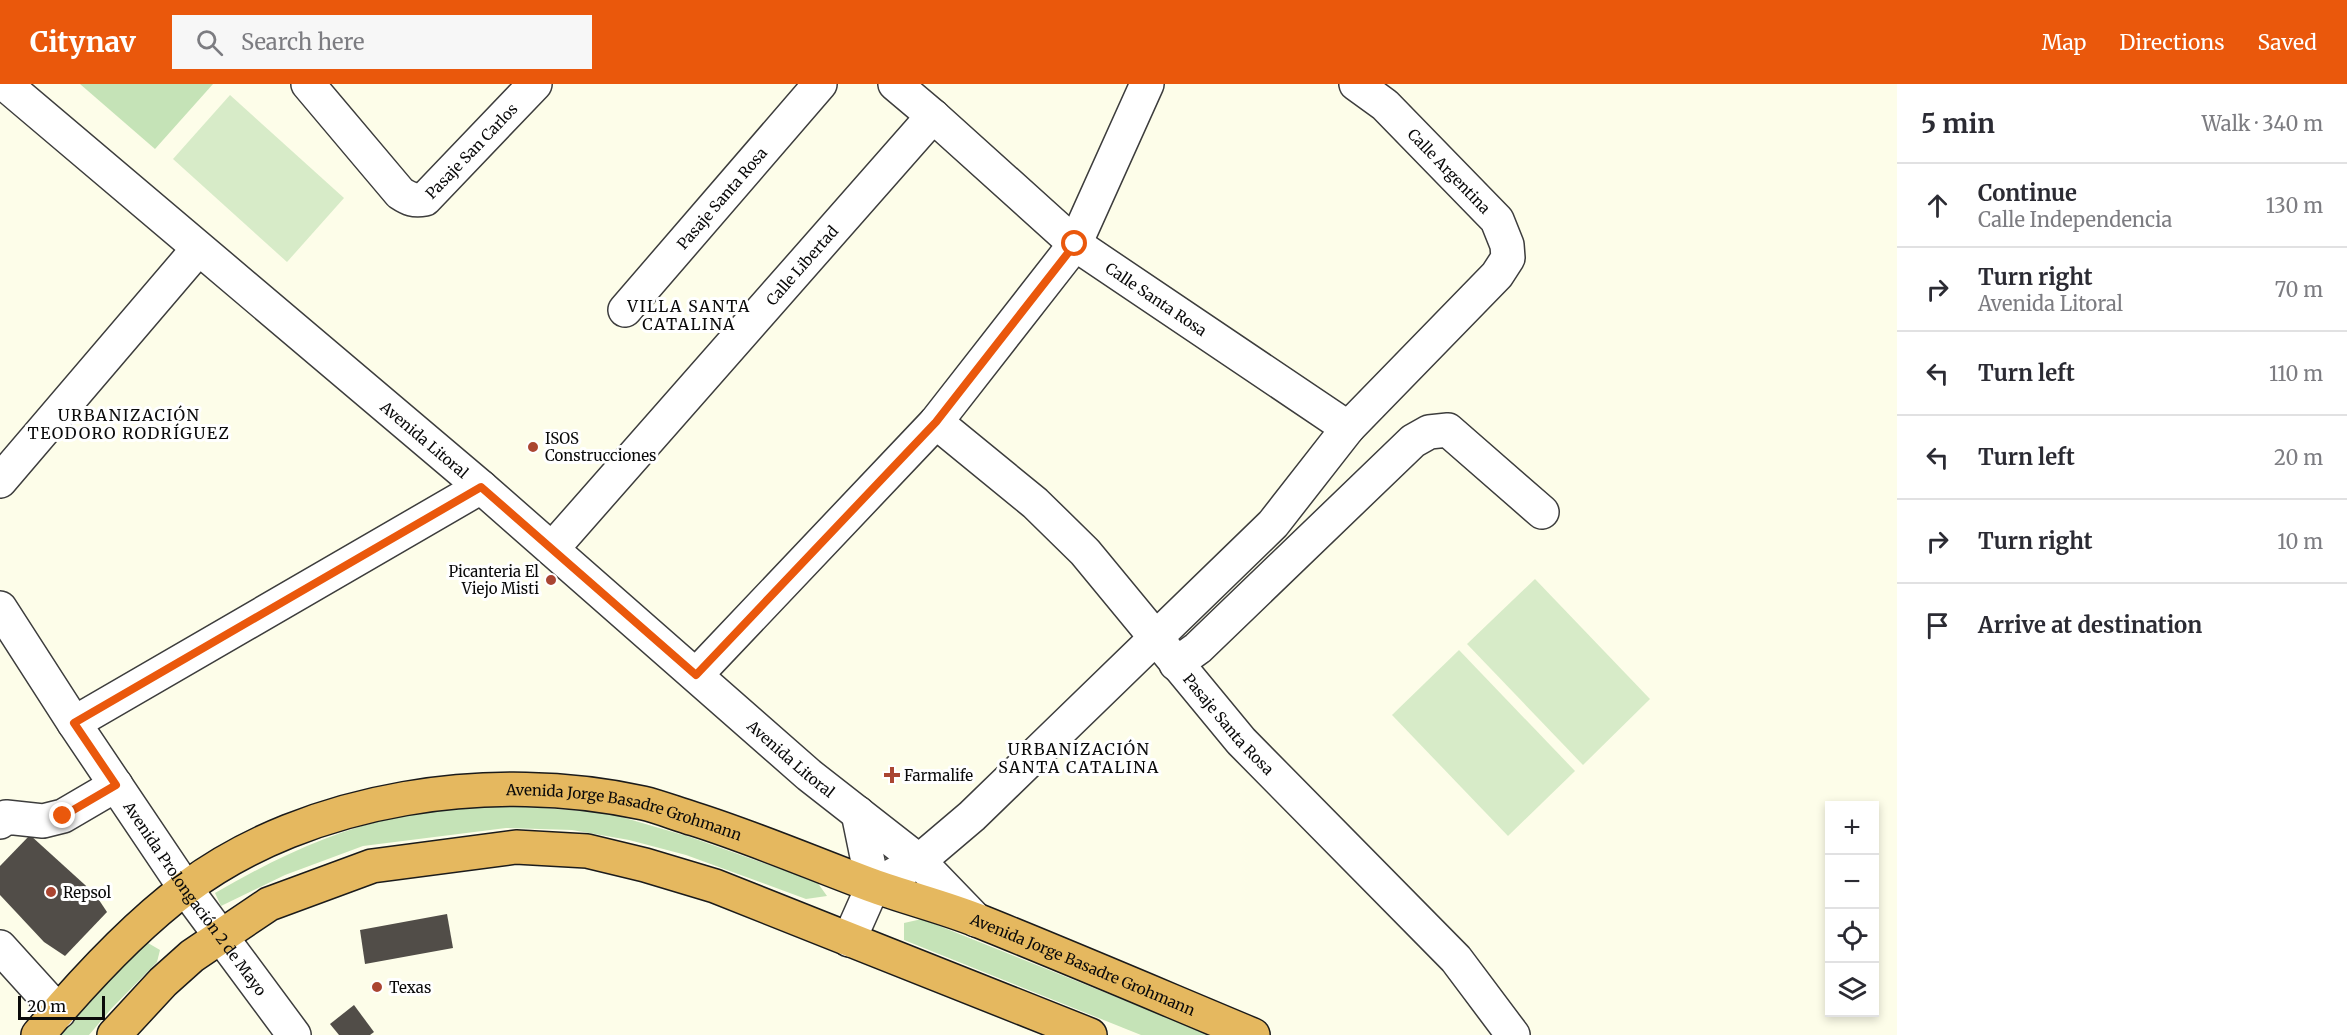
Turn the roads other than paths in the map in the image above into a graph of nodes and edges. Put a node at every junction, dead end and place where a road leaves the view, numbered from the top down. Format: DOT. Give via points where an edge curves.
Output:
graph roads {
  1 [pos="308,84"];
  2 [pos="536,84"];
  3 [pos="820,84"];
  4 [pos="895,84"];
  5 [pos="1147,84"];
  6 [pos="1356,84"];
  7 [pos="5,87"];
  8 [pos="933,116"];
  9 [pos="1075,244"];
  10 [pos="198,249"];
  11 [pos="625,310"];
  12 [pos="936,422"];
  13 [pos="1348,428"];
  14 [pos="0,481"];
  15 [pos="481,487"];
  16 [pos="1542,512"];
  17 [pos="552,549"];
  18 [pos="0,608"];
  19 [pos="1155,639"];
  20 [pos="1176,664"];
  21 [pos="696,675"];
  22 [pos="74,723"];
  23 [pos="116,785"];
  24 [pos="858,813"];
  25 [pos="0,822"];
  26 [pos="919,861"];
  27 [pos="873,885"];
  28 [pos="185,888"];
  29 [pos="976,920"];
  30 [pos="219,936"];
  31 [pos="849,940"];
  32 [pos="0,947"];
  33 [pos="49,1024"];
  34 [pos="114,1035"];
  35 [pos="294,1035"];
  36 [pos="1090,1035"];
  37 [pos="1253,1035"];
  38 [pos="1513,1035"];
  1 -- 2 [label="street, Pasaje San Carlos" via="408,199 425,199"];
  3 -- 11 [label="street, Pasaje Santa Rosa"];
  4 -- 8 [label="street, Calle Santa Rosa"];
  5 -- 9 [label="street"];
  6 -- 13 [label="street, Calle Argentina" via="1384,105 1497,220 1508,258"];
  7 -- 10 [label="street, Avenida Litoral"];
  8 -- 9 [label="street, Calle Santa Rosa"];
  8 -- 17 [label="street, Calle Libertad"];
  9 -- 12 [label="street"];
  9 -- 13 [label="street, Calle Santa Rosa"];
  10 -- 14 [label="street"];
  10 -- 15 [label="street, Avenida Litoral"];
  12 -- 19 [label="street, Pasaje Santa Rosa" via="1035,503 1085,552"];
  12 -- 21 [label="street"];
  13 -- 19 [label="street" via="1273,524"];
  15 -- 17 [label="street, Avenida Litoral"];
  15 -- 22 [label="street"];
  16 -- 20 [label="street" via="1448,430 1429,432 1413,441 1198,648"];
  17 -- 21 [label="street, Avenida Litoral"];
  18 -- 22 [label="street, Avenida Prolongación 2 de Mayo"];
  19 -- 20 [label="street, Pasaje Santa Rosa"];
  19 -- 26 [label="street" via="972,816"];
  20 -- 38 [label="street, Pasaje Santa Rosa" via="1241,741 1456,959"];
  21 -- 24 [label="street, Avenida Litoral"];
  22 -- 23 [label="street, Avenida Prolongación 2 de Mayo"];
  23 -- 25 [label="street" via="63,816 44,821 15,816"];
  23 -- 28 [label="street, Avenida Prolongación 2 de Mayo"];
  24 -- 26 [label="street, Avenida Litoral"];
  24 -- 27 [label="street"];
  26 -- 27 [label="street"];
  26 -- 29 [label="street, Avenida Litoral"];
  27 -- 28 [label="highway, Avenida Jorge Basadre Grohmann" via="644,803 571,792 500,789 429,795 354,810 301,826 232,858"];
  27 -- 29 [label="highway, Avenida Jorge Basadre Grohmann"];
  27 -- 31 [label="street"];
  28 -- 30 [label="street, Avenida Prolongación 2 de Mayo"];
  28 -- 33 [label="highway, Avenida Jorge Basadre Grohmann" via="123,941"];
  29 -- 37 [label="highway, Avenida Jorge Basadre Grohmann"];
  30 -- 31 [label="highway" via="269,904 372,866 516,847 587,851 645,865 715,886"];
  30 -- 34 [label="highway" via="163,982"];
  30 -- 35 [label="street, Avenida Prolongación 2 de Mayo"];
  31 -- 36 [label="highway"];
  32 -- 33 [label="street"];
}
